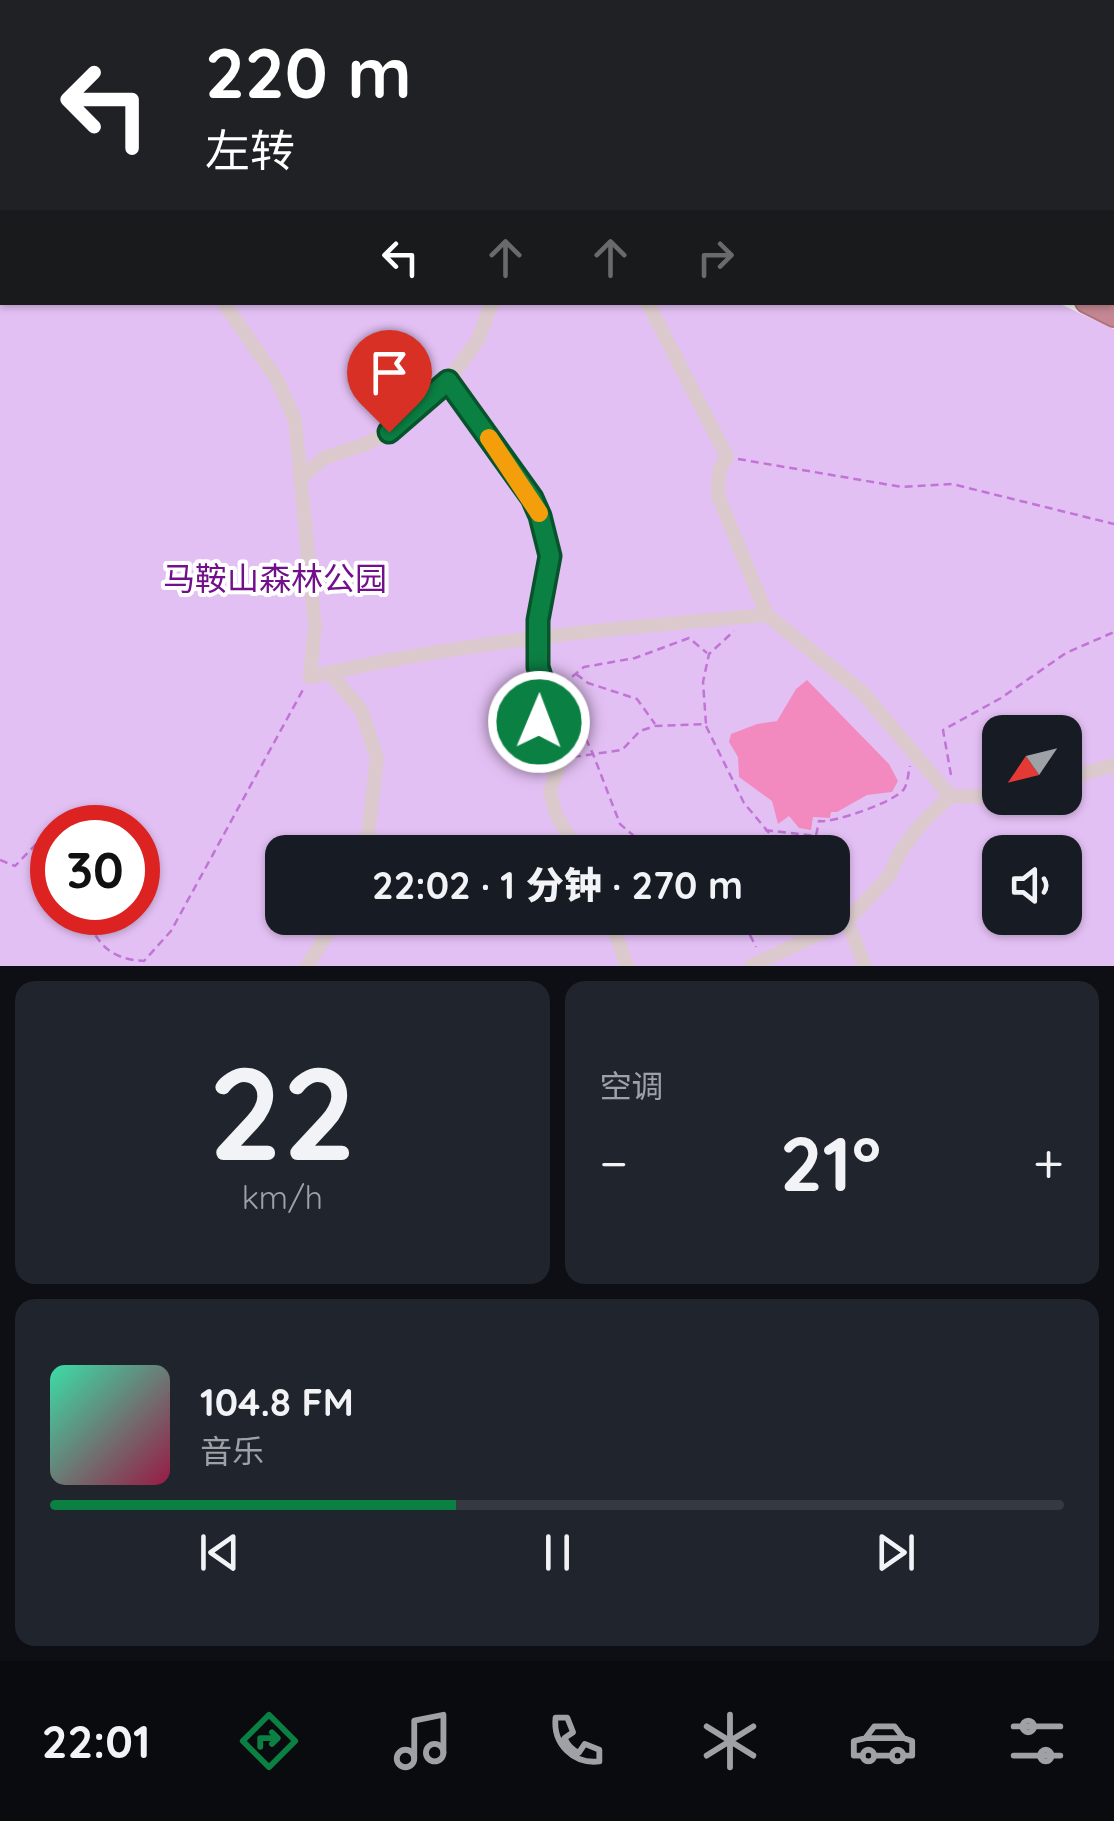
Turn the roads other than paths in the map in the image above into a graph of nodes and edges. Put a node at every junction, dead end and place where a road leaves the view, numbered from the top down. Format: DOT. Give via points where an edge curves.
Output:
graph roads {
  1 [pos="226,305"];
  2 [pos="491,305"];
  3 [pos="650,305"];
  4 [pos="448,381"];
  5 [pos="302,476"];
  6 [pos="767,615"];
  7 [pos="538,636"];
  8 [pos="330,672"];
  9 [pos="1114,765"];
  10 [pos="1082,774"];
  11 [pos="950,796"];
  12 [pos="982,797"];
  13 [pos="368,835"];
  14 [pos="568,835"];
  15 [pos="850,918"];
  16 [pos="850,928"];
  17 [pos="326,935"];
  18 [pos="616,935"];
  19 [pos="817,935"];
  20 [pos="754,965"];
  21 [pos="307,966"];
  22 [pos="627,966"];
  23 [pos="865,966"];
  1 -- 5 [label="street" via="276,378 295,420"];
  2 -- 4 [label="street" via="478,340"];
  3 -- 6 [label="street" via="726,457 718,496"];
  4 -- 5 [label="street" via="389,432 324,458"];
  4 -- 7 [label="street" via="540,516 550,556"];
  5 -- 8 [label="street" via="315,628 310,677"];
  6 -- 7 [label="street"];
  6 -- 11 [label="street" via="863,693"];
  7 -- 8 [label="street"];
  7 -- 14 [label="street" via="539,722 562,759 550,790"];
  8 -- 13 [label="street" via="361,710 377,758"];
  9 -- 10 [label="street"];
  11 -- 12 [label="street"];
  11 -- 15 [label="street"];
  16 -- 23 [label="street"];
  17 -- 21 [label="street"];
  18 -- 22 [label="street"];
  19 -- 20 [label="street"];
}
